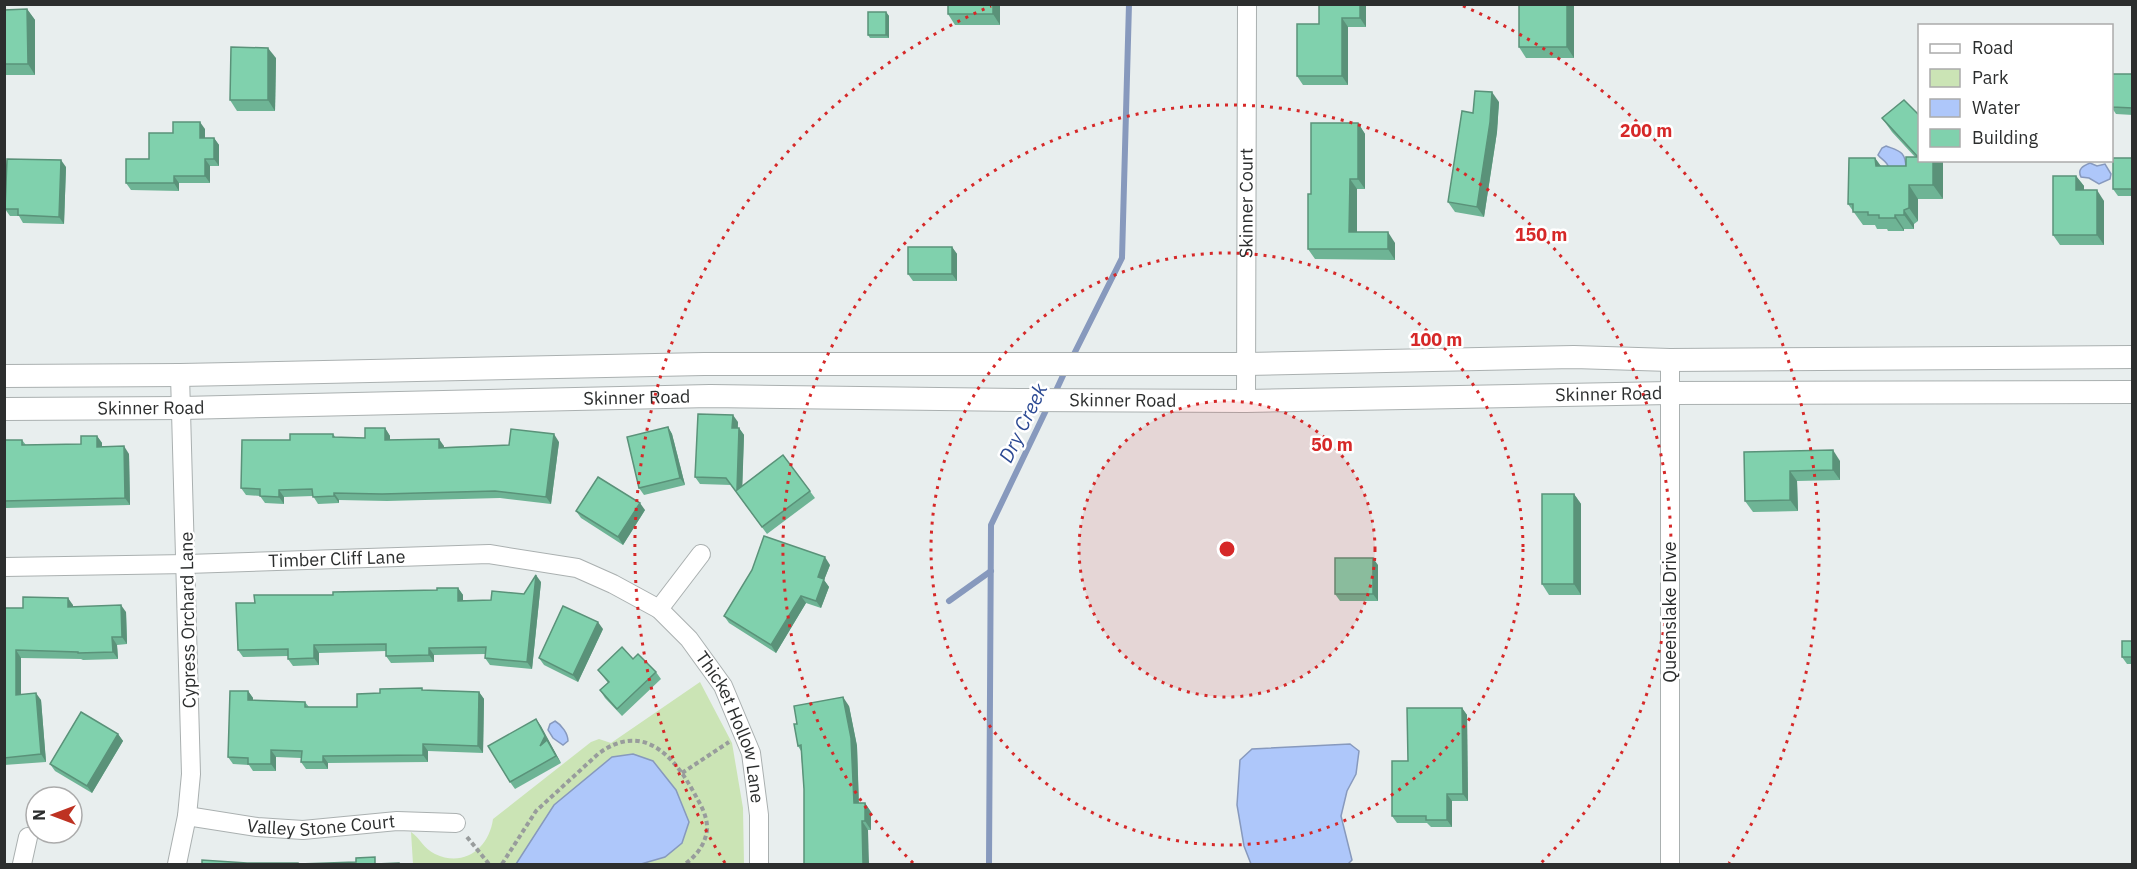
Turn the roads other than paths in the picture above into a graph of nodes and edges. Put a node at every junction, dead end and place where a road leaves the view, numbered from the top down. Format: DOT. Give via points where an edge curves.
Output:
graph roads {
  1 [pos="1247,4"];
  2 [pos="2133,357"];
  3 [pos="1670,360"];
  4 [pos="1247,364"];
  5 [pos="180,375"];
  6 [pos="4,376"];
  7 [pos="2133,392"];
  8 [pos="1669,393"];
  9 [pos="1246,401"];
  10 [pos="182,408"];
  11 [pos="4,409"];
  12 [pos="701,554"];
  13 [pos="186,564"];
  14 [pos="4,567"];
  15 [pos="659,609"];
  16 [pos="188,816"];
  17 [pos="456,823"];
  18 [pos="26,845"];
  19 [pos="22,864"];
  20 [pos="177,864"];
  21 [pos="759,864"];
  22 [pos="1670,864"];
  1 -- 4 [label="street, Skinner Court"];
  2 -- 3 [label="street, Skinner Road"];
  3 -- 4 [label="street, Skinner Road" via="1574,357"];
  3 -- 8 [label="street, Queenslake Drive"];
  4 -- 5 [label="street, Skinner Road" via="704,364"];
  4 -- 9 [label="street, Skinner Court"];
  5 -- 6 [label="street, Skinner Road"];
  5 -- 10 [label="street, Cypress Orchard Lane"];
  7 -- 8 [label="street, Skinner Road"];
  8 -- 9 [label="street, Skinner Road"];
  8 -- 22 [label="street, Queenslake Drive"];
  9 -- 10 [label="street, Skinner Road" via="710,396"];
  10 -- 11 [label="street, Skinner Road"];
  10 -- 13 [label="street, Cypress Orchard Lane"];
  12 -- 15 [label="street"];
  13 -- 14 [label="street, Timber Cliff Lane"];
  13 -- 15 [label="street, Timber Cliff Lane" via="489,554 577,568"];
  13 -- 16 [label="street, Cypress Orchard Lane" via="191,774"];
  15 -- 21 [label="street, Thicket Hollow Lane" via="689,639 723,686 751,753 759,815"];
  16 -- 17 [label="street, Valley Stone Court" via="303,830 397,821"];
  16 -- 20 [label="street, Cypress Orchard Lane"];
  18 -- 19 [label="street"];
}
